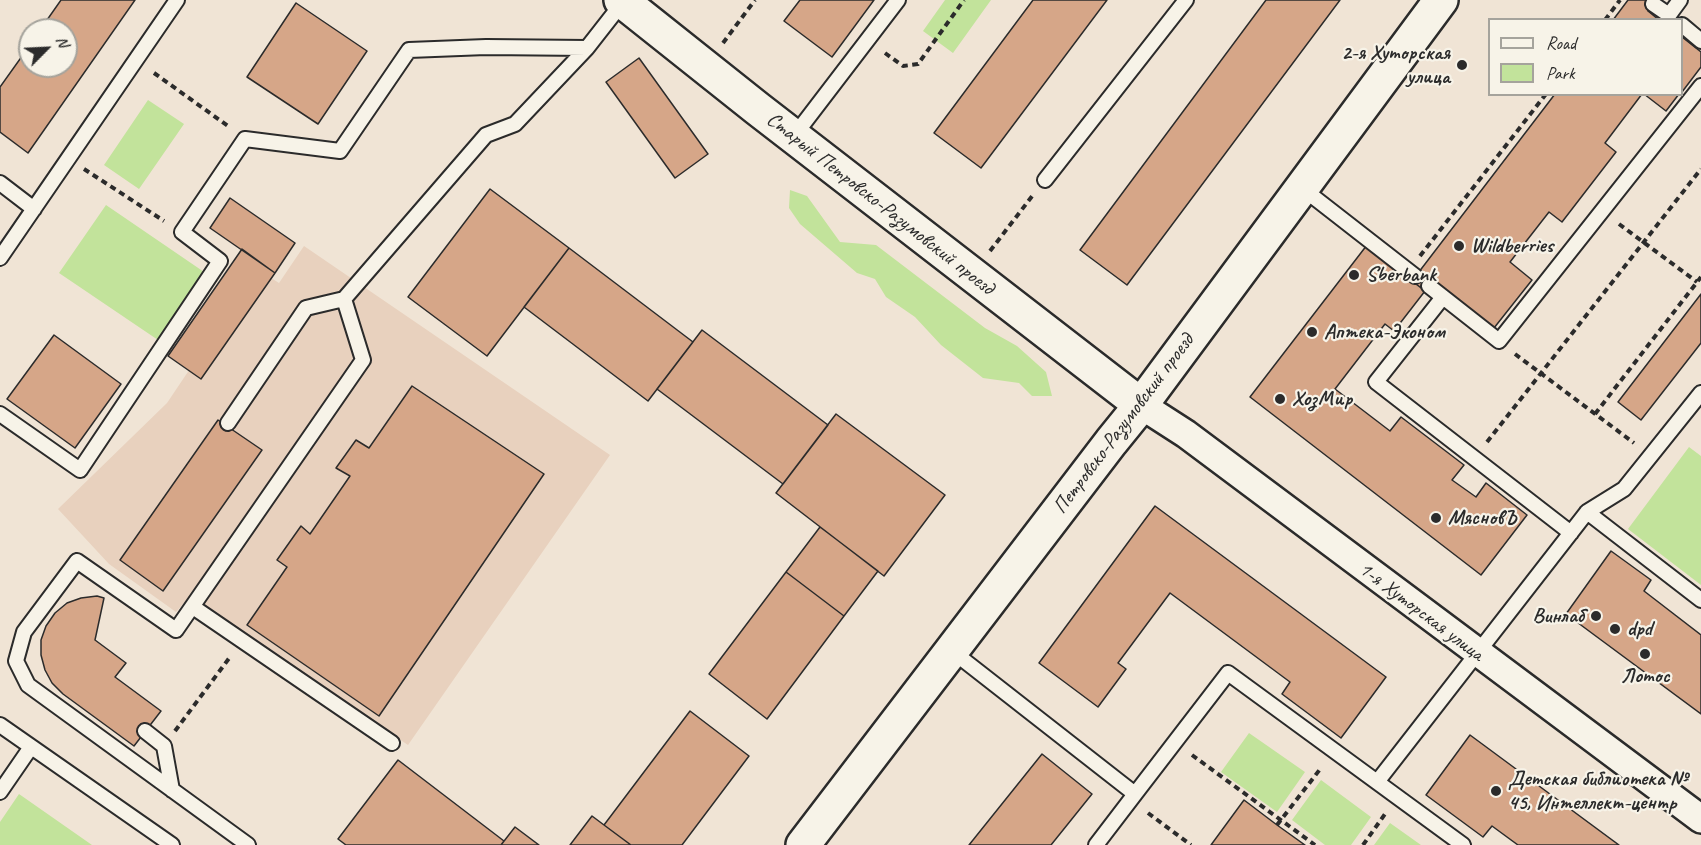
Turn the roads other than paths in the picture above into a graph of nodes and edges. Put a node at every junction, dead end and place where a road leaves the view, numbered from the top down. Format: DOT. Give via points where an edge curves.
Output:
graph roads {
  1 [pos="177,0"];
  2 [pos="898,0"];
  3 [pos="1186,0"];
  4 [pos="1441,0"];
  5 [pos="1680,0"];
  6 [pos="622,1"];
  7 [pos="1653,4"];
  8 [pos="1672,17"];
  9 [pos="1683,26"];
  10 [pos="1701,40"];
  11 [pos="587,48"];
  12 [pos="1701,86"];
  13 [pos="794,136"];
  14 [pos="1045,180"];
  15 [pos="0,183"];
  16 [pos="1302,188"];
  17 [pos="34,209"];
  18 [pos="0,258"];
  19 [pos="1412,273"];
  20 [pos="1429,286"];
  21 [pos="1443,297"];
  22 [pos="344,299"];
  23 [pos="1701,393"];
  24 [pos="1141,405"];
  25 [pos="0,414"];
  26 [pos="228,423"];
  27 [pos="1587,512"];
  28 [pos="1571,533"];
  29 [pos="1701,600"];
  30 [pos="193,607"];
  31 [pos="951,651"];
  32 [pos="1477,654"];
  33 [pos="0,725"];
  34 [pos="145,731"];
  35 [pos="392,743"];
  36 [pos="31,747"];
  37 [pos="1377,782"];
  38 [pos="172,790"];
  39 [pos="0,792"];
  40 [pos="1132,797"];
  41 [pos="1701,819"];
  42 [pos="172,845"];
  43 [pos="248,845"];
  44 [pos="803,845"];
  45 [pos="1096,845"];
  46 [pos="1463,845"];
  1 -- 17 [label="lane"];
  2 -- 13 [label="lane"];
  3 -- 14 [label="lane"];
  4 -- 16 [label="street, Петровско-Разумовский проезд"];
  5 -- 8 [label="lane"];
  6 -- 11 [label="lane"];
  6 -- 13 [label="street, Старый Петровско-Разумовский проезд"];
  7 -- 8 [label="lane"];
  9 -- 10 [label="lane"];
  11 -- 22 [label="lane" via="515,124 486,135"];
  11 -- 25 [label="lane" via="409,50 340,151 245,139 182,232 220,261 80,470"];
  12 -- 21 [label="lane" via="1499,341"];
  13 -- 24 [label="street, Старый Петровско-Разумовский проезд"];
  15 -- 17 [label="lane"];
  16 -- 19 [label="lane"];
  16 -- 24 [label="street, Петровско-Разумовский проезд"];
  17 -- 18 [label="lane"];
  20 -- 21 [label="lane"];
  21 -- 28 [label="lane" via="1376,382"];
  22 -- 26 [label="lane" via="306,308"];
  22 -- 30 [label="lane" via="363,360"];
  23 -- 27 [label="lane" via="1624,489"];
  24 -- 31 [label="street, Петровско-Разумовский проезд"];
  24 -- 32 [label="street, 1-я Хуторская улица"];
  27 -- 28 [label="lane"];
  27 -- 29 [label="lane"];
  28 -- 32 [label="lane"];
  30 -- 35 [label="lane"];
  30 -- 38 [label="lane" via="176,630 77,561 24,632 15,661 28,685"];
  31 -- 40 [label="lane"];
  31 -- 44 [label="street, Петровско-Разумовский проезд"];
  32 -- 37 [label="lane"];
  32 -- 41 [label="street, 1-я Хуторская улица"];
  33 -- 36 [label="lane"];
  34 -- 38 [label="lane" via="164,746"];
  36 -- 39 [label="lane"];
  36 -- 42 [label="lane"];
  37 -- 40 [label="lane" via="1228,673"];
  37 -- 46 [label="lane"];
  38 -- 43 [label="lane"];
  40 -- 45 [label="lane"];
}
